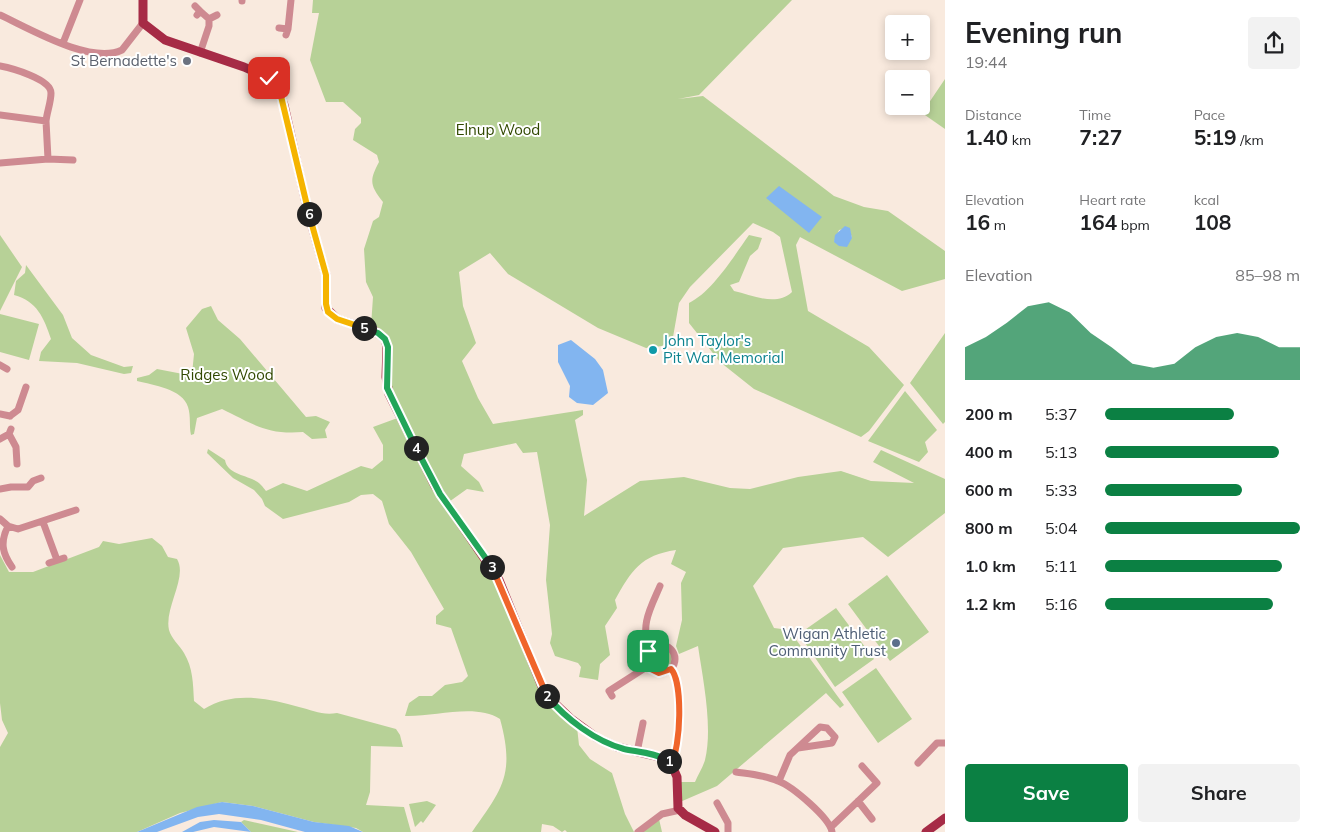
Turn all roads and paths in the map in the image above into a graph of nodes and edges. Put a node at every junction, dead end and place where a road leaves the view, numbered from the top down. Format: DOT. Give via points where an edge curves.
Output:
graph roads {
  1 [pos="79,0"];
  2 [pos="143,0"];
  3 [pos="291,0"];
  4 [pos="197,10"];
  5 [pos="0,15"];
  6 [pos="217,15"];
  7 [pos="209,19"];
  8 [pos="143,23"];
  9 [pos="279,28"];
  10 [pos="63,43"];
  11 [pos="200,53"];
  12 [pos="0,66"];
  13 [pos="0,115"];
  14 [pos="46,121"];
  15 [pos="48,158"];
  16 [pos="73,160"];
  17 [pos="0,163"];
  18 [pos="26,387"];
  19 [pos="0,414"];
  20 [pos="10,425"];
  21 [pos="0,439"];
  22 [pos="17,464"];
  23 [pos="42,478"];
  24 [pos="0,490"];
  25 [pos="76,510"];
  26 [pos="0,519"];
  27 [pos="43,522"];
  28 [pos="8,526"];
  29 [pos="50,563"];
  30 [pos="12,568"];
  31 [pos="660,586"];
  32 [pos="651,648"];
  33 [pos="648,666"];
  34 [pos="671,669"];
  35 [pos="612,696"];
  36 [pos="643,723"];
  37 [pos="945,743"];
  38 [pos="798,748"];
  39 [pos="637,752"];
  40 [pos="920,759"];
  41 [pos="671,763"];
  42 [pos="862,766"];
  43 [pos="736,772"];
  44 [pos="779,781"];
  45 [pos="858,801"];
  46 [pos="717,803"];
  47 [pos="680,810"];
  48 [pos="945,818"];
  49 [pos="872,819"];
  50 [pos="832,829"];
  51 [pos="638,832"];
  52 [pos="715,832"];
  53 [pos="728,832"];
  54 [pos="926,832"];
  1 -- 10 [label="street"];
  2 -- 8 [label="main road"];
  3 -- 9 [label="street" via="287,32"];
  4 -- 7 [label="street"];
  5 -- 10 [label="street"];
  6 -- 7 [label="street"];
  7 -- 11 [label="street"];
  8 -- 10 [label="street" via="127,45 114,53 88,52"];
  8 -- 11 [label="main road" via="165,40"];
  11 -- 39 [label="main road" via="274,81 326,275 326,308 337,319 375,331 385,339 389,394 440,494 499,580 548,698 597,738"];
  12 -- 14 [label="street" via="20,71 49,87 51,95"];
  13 -- 14 [label="street"];
  14 -- 15 [label="street"];
  15 -- 16 [label="street"];
  15 -- 17 [label="street"];
  18 -- 20 [label="street"];
  19 -- 20 [label="street"];
  20 -- 21 [label="street"];
  20 -- 22 [label="street"];
  23 -- 24 [label="street" via="28,487 18,483"];
  25 -- 27 [label="street"];
  26 -- 28 [label="street"];
  27 -- 28 [label="street" via="18,529"];
  27 -- 29 [label="street" via="61,559"];
  28 -- 30 [label="street" via="2,549"];
  31 -- 32 [label="street" via="646,622 646,639"];
  32 -- 33 [label="street" via="647,655"];
  32 -- 34 [label="street" via="663,644 671,648 675,656"];
  33 -- 34 [label="street" via="659,673"];
  33 -- 35 [label="street" via="609,691"];
  34 -- 41 [label="street" via="676,679 679,714 676,748"];
  36 -- 39 [label="street"];
  37 -- 40 [label="street" via="937,743"];
  38 -- 38 [label="street" via="822,727 835,737 832,743"];
  38 -- 44 [label="street" via="787,760"];
  39 -- 41 [label="main road"];
  41 -- 47 [label="main road" via="677,773"];
  42 -- 45 [label="street" via="877,783"];
  43 -- 44 [label="street"];
  44 -- 50 [label="street" via="814,807"];
  45 -- 49 [label="street"];
  45 -- 50 [label="street"];
  46 -- 53 [label="street" via="728,823"];
  47 -- 51 [label="street" via="662,814"];
  47 -- 52 [label="main road"];
  48 -- 54 [label="main road"];
}
